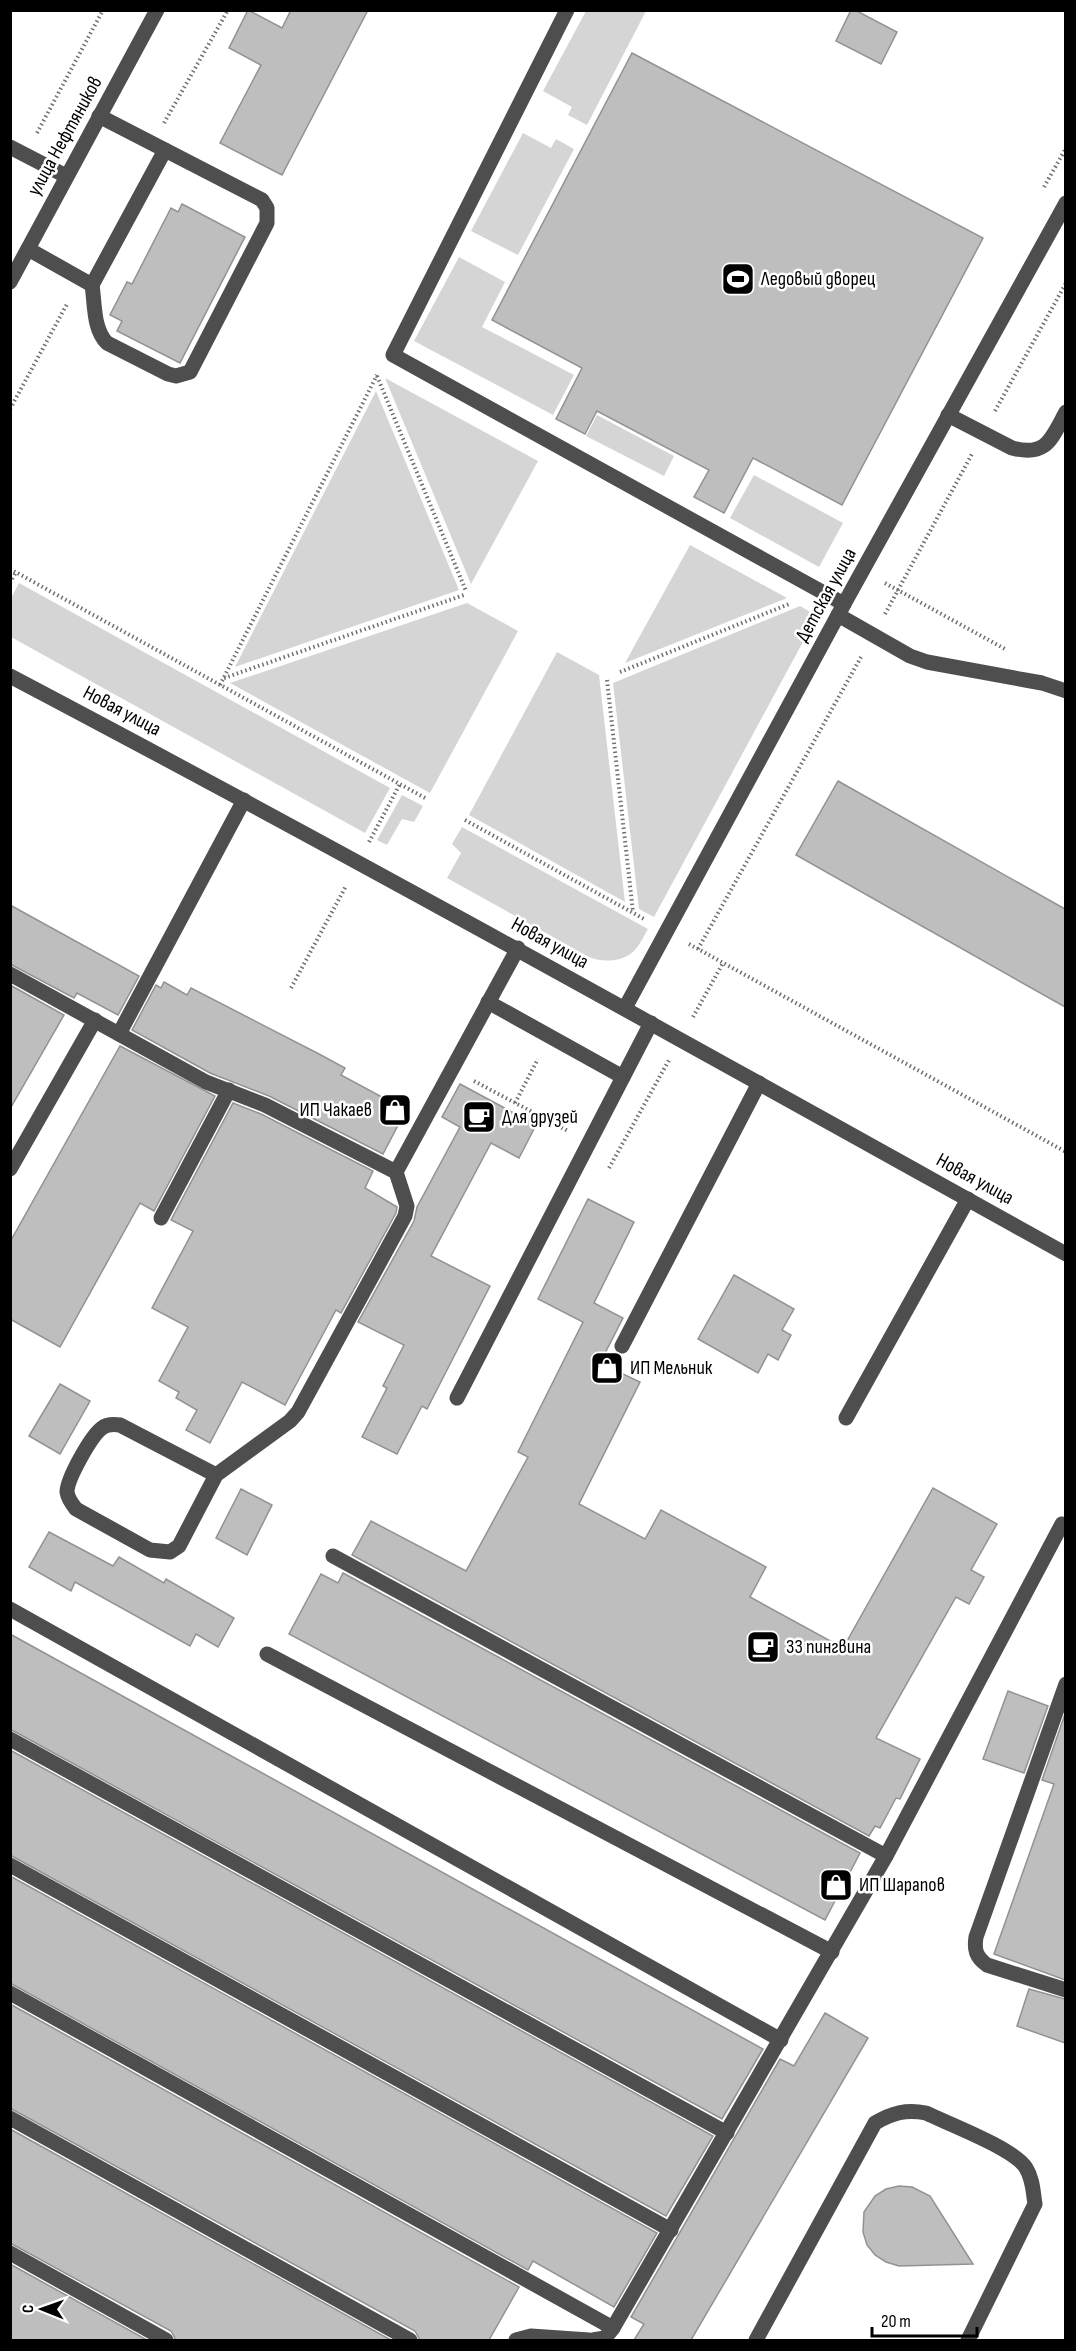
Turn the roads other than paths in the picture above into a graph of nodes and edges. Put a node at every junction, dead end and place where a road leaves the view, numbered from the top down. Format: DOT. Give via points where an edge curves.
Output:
graph roads {
  1 [pos="157,10"];
  2 [pos="567,10"];
  3 [pos="99,116"];
  4 [pos="10,147"];
  5 [pos="165,150"];
  6 [pos="66,176"];
  7 [pos="1065,203"];
  8 [pos="28,249"];
  9 [pos="10,282"];
  10 [pos="92,285"];
  11 [pos="1065,412"];
  12 [pos="948,415"];
  13 [pos="841,609"];
  14 [pos="10,676"];
  15 [pos="1065,691"];
  16 [pos="244,800"];
  17 [pos="518,948"];
  18 [pos="10,974"];
  19 [pos="488,1002"];
  20 [pos="625,1008"];
  21 [pos="95,1020"];
  22 [pos="651,1023"];
  23 [pos="119,1034"];
  24 [pos="623,1077"];
  25 [pos="759,1083"];
  26 [pos="229,1090"];
  27 [pos="10,1168"];
  28 [pos="396,1172"];
  29 [pos="968,1199"];
  30 [pos="161,1218"];
  31 [pos="1065,1254"];
  32 [pos="622,1346"];
  33 [pos="458,1398"];
  34 [pos="846,1418"];
  35 [pos="216,1474"];
  36 [pos="1064,1523"];
  37 [pos="333,1556"];
  38 [pos="10,1609"];
  39 [pos="267,1654"];
  40 [pos="1065,1684"];
  41 [pos="10,1739"];
  42 [pos="886,1856"];
  43 [pos="10,1865"];
  44 [pos="832,1952"];
  45 [pos="1065,1990"];
  46 [pos="10,1993"];
  47 [pos="782,2040"];
  48 [pos="10,2118"];
  49 [pos="727,2133"];
  50 [pos="671,2230"];
  51 [pos="10,2253"];
  52 [pos="613,2328"];
  53 [pos="166,2340"];
  54 [pos="410,2340"];
  55 [pos="516,2340"];
  56 [pos="591,2340"];
  57 [pos="756,2340"];
  58 [pos="968,2340"];
  1 -- 3 [label="street, улица Нефтяников"];
  2 -- 13 [label="street" via="393,355 821,591"];
  3 -- 5 [label="street"];
  3 -- 6 [label="street, улица Нефтяников"];
  4 -- 6 [label="street"];
  5 -- 10 [label="street"];
  5 -- 10 [label="street" via="262,200 268,216 190,372 168,374 107,343 98,328"];
  6 -- 8 [label="street, улица Нефтяников"];
  7 -- 12 [label="street, Детская улица"];
  8 -- 9 [label="street, улица Нефтяников"];
  8 -- 10 [label="street"];
  11 -- 12 [label="street" via="1048,445 1036,451 1012,448"];
  12 -- 13 [label="street, Детская улица"];
  13 -- 15 [label="street" via="910,656"];
  13 -- 20 [label="street, Детская улица"];
  14 -- 16 [label="street, Новая улица"];
  16 -- 17 [label="street, Новая улица"];
  16 -- 23 [label="street"];
  17 -- 19 [label="street"];
  17 -- 20 [label="street, Новая улица"];
  18 -- 21 [label="street"];
  19 -- 24 [label="street"];
  19 -- 28 [label="street"];
  20 -- 22 [label="street, Новая улица"];
  21 -- 23 [label="street"];
  21 -- 27 [label="street"];
  22 -- 24 [label="street"];
  22 -- 25 [label="street, Новая улица"];
  23 -- 26 [label="street" via="206,1082"];
  24 -- 33 [label="street"];
  25 -- 29 [label="street, Новая улица"];
  25 -- 32 [label="street"];
  26 -- 28 [label="street"];
  26 -- 30 [label="street"];
  28 -- 35 [label="street" via="407,1206 405,1216 298,1412"];
  29 -- 31 [label="street, Новая улица"];
  29 -- 34 [label="street"];
  35 -- 35 [label="street" via="111,1424 95,1435 69,1480 67,1491 76,1509 150,1550 170,1552 179,1546"];
  36 -- 42 [label="street"];
  37 -- 42 [label="street"];
  38 -- 47 [label="street"];
  39 -- 44 [label="street"];
  40 -- 45 [label="street" via="975,1948 987,1965"];
  41 -- 49 [label="street"];
  42 -- 44 [label="street"];
  43 -- 50 [label="street"];
  44 -- 47 [label="street"];
  46 -- 52 [label="street"];
  47 -- 49 [label="street"];
  48 -- 54 [label="street"];
  49 -- 50 [label="street"];
  50 -- 52 [label="street"];
  51 -- 53 [label="street"];
  52 -- 56 [label="street" via="605,2338"];
  55 -- 56 [label="street" via="531,2336"];
  57 -- 58 [label="street" via="874,2123 891,2114 912,2110 1016,2155 1033,2185 1035,2204"];
}
